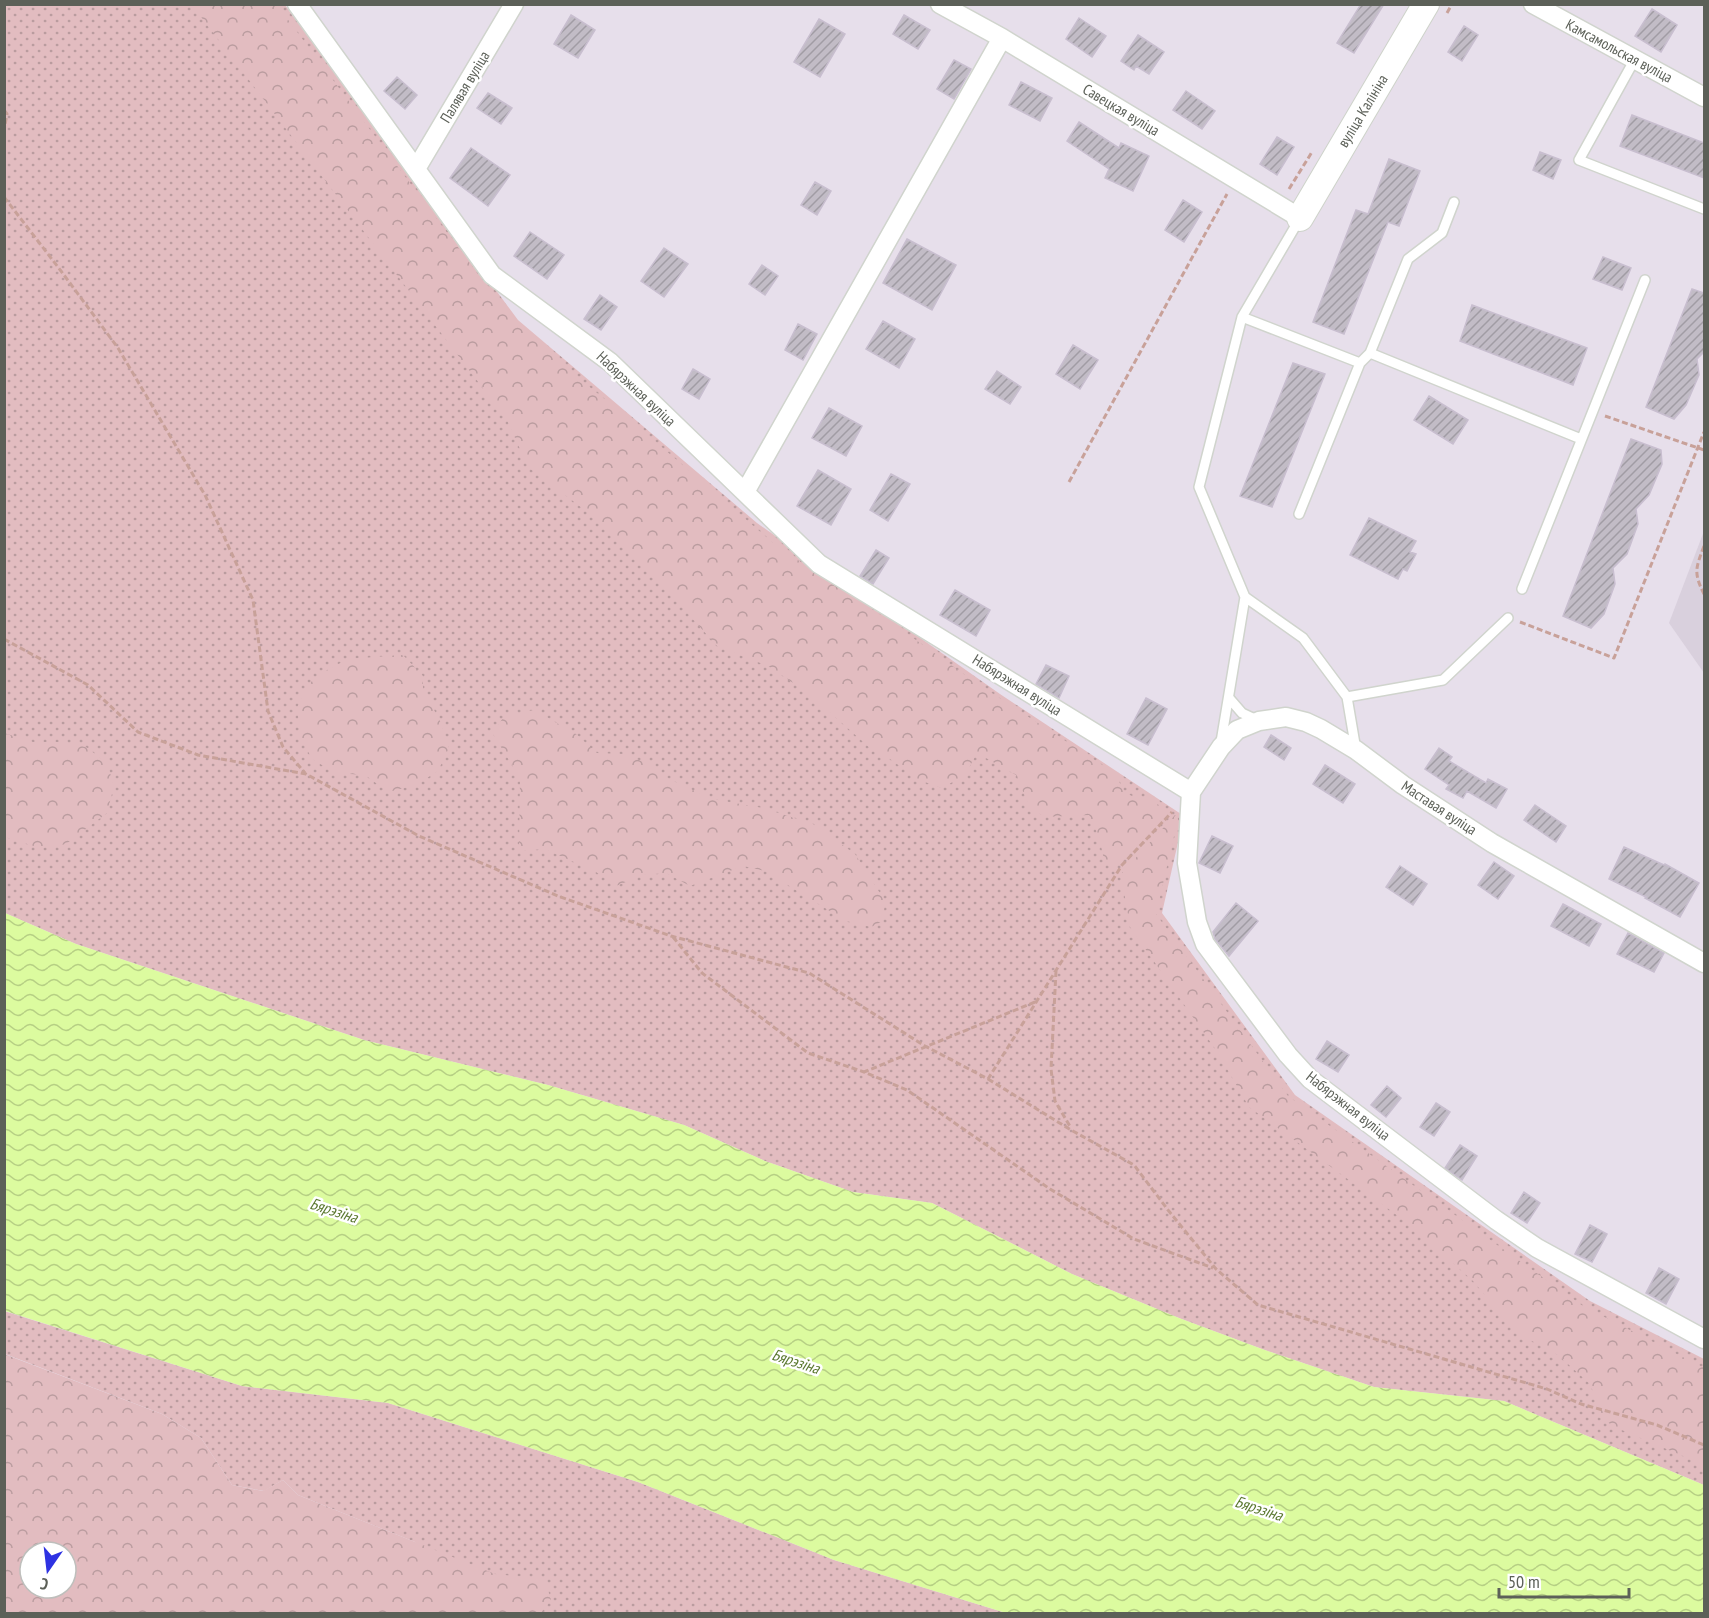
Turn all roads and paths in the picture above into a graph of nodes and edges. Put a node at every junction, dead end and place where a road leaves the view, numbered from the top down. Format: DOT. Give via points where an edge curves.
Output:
graph roads {
  1 [pos="297,4"];
  2 [pos="514,4"];
  3 [pos="940,4"];
  4 [pos="1426,4"];
  5 [pos="1533,4"];
  6 [pos="1002,38"];
  7 [pos="1635,59"];
  8 [pos="1704,97"];
  9 [pos="4,110"];
  10 [pos="4,130"];
  11 [pos="416,169"];
  12 [pos="1235,179"];
  13 [pos="4,197"];
  14 [pos="1454,202"];
  15 [pos="1704,209"];
  16 [pos="1300,218"];
  17 [pos="1645,279"];
  18 [pos="1242,316"];
  19 [pos="1371,353"];
  20 [pos="1360,363"];
  21 [pos="1592,411"];
  22 [pos="1704,432"];
  23 [pos="1581,439"];
  24 [pos="1698,449"];
  25 [pos="1704,450"];
  26 [pos="1069,482"];
  27 [pos="745,492"];
  28 [pos="1299,514"];
  29 [pos="1704,546"];
  30 [pos="1522,589"];
  31 [pos="1704,594"];
  32 [pos="1245,597"];
  33 [pos="1508,618"];
  34 [pos="4,639"];
  35 [pos="1347,697"];
  36 [pos="1229,698"];
  37 [pos="1259,721"];
  38 [pos="1221,747"];
  39 [pos="1356,750"];
  40 [pos="306,774"];
  41 [pos="1191,792"];
  42 [pos="671,936"];
  43 [pos="1704,963"];
  44 [pos="1056,969"];
  45 [pos="1036,1001"];
  46 [pos="925,1046"];
  47 [pos="864,1072"];
  48 [pos="988,1079"];
  49 [pos="1071,1130"];
  50 [pos="1216,1269"];
  51 [pos="1704,1339"];
  52 [pos="1704,1445"];
  1 -- 11 [label="street, Набярэжная вуліца"];
  2 -- 11 [label="street, Палявая вуліца"];
  3 -- 6 [label="street, Савецкая вуліца"];
  4 -- 16 [label="street, вуліца Калініна"];
  5 -- 7 [label="street, Камсамольская вуліца"];
  6 -- 12 [label="street, Савецкая вуліца"];
  6 -- 27 [label="street"];
  7 -- 8 [label="street, Камсамольская вуліца"];
  7 -- 15 [label="lane" via="1580,160"];
  9 -- 10 [label="path"];
  11 -- 27 [label="street, Набярэжная вуліца" via="492,275 610,362"];
  12 -- 16 [label="street, Савецкая вуліца"];
  12 -- 26 [label="path"];
  13 -- 40 [label="path" via="118,348 205,495 253,600 268,711 283,747"];
  14 -- 19 [label="lane" via="1442,233 1408,259"];
  16 -- 18 [label="lane"];
  17 -- 21 [label="lane"];
  18 -- 20 [label="lane"];
  18 -- 32 [label="lane" via="1199,487"];
  19 -- 20 [label="lane"];
  19 -- 23 [label="lane"];
  20 -- 28 [label="lane"];
  21 -- 23 [label="lane"];
  21 -- 24 [label="path"];
  22 -- 24 [label="path"];
  23 -- 30 [label="lane"];
  24 -- 25 [label="path"];
  24 -- 33 [label="path" via="1614,658"];
  27 -- 41 [label="street, Набярэжная вуліца" via="819,564"];
  29 -- 31 [label="path" via="1696,578"];
  32 -- 35 [label="lane" via="1304,638"];
  32 -- 36 [label="lane"];
  33 -- 35 [label="lane" via="1443,680"];
  34 -- 40 [label="path" via="88,685 138,732 198,755"];
  35 -- 39 [label="lane"];
  36 -- 37 [label="lane" via="1242,713"];
  36 -- 38 [label="lane"];
  37 -- 38 [label="street, Маставая вуліца" via="1237,730"];
  37 -- 39 [label="street, Маставая вуліца" via="1286,717 1306,722"];
  38 -- 41 [label="street, Маставая вуліца"];
  39 -- 43 [label="street, Маставая вуліца" via="1492,843"];
  40 -- 42 [label="path" via="419,836 558,896"];
  41 -- 44 [label="path" via="1122,865"];
  41 -- 51 [label="street, Набярэжная вуліца" via="1187,863 1197,922 1205,944 1310,1079 1537,1248"];
  42 -- 46 [label="path" via="808,974"];
  42 -- 47 [label="path" via="702,974 808,1053"];
  44 -- 45 [label="path"];
  44 -- 49 [label="path" via="1051,1069 1055,1101"];
  45 -- 46 [label="path"];
  45 -- 48 [label="path"];
  46 -- 47 [label="path"];
  46 -- 48 [label="path"];
  47 -- 50 [label="path" via="907,1090 1050,1189 1134,1239"];
  48 -- 49 [label="path"];
  49 -- 50 [label="path" via="1134,1165"];
  50 -- 52 [label="path" via="1258,1305 1547,1389 1581,1404 1657,1425"];
}
